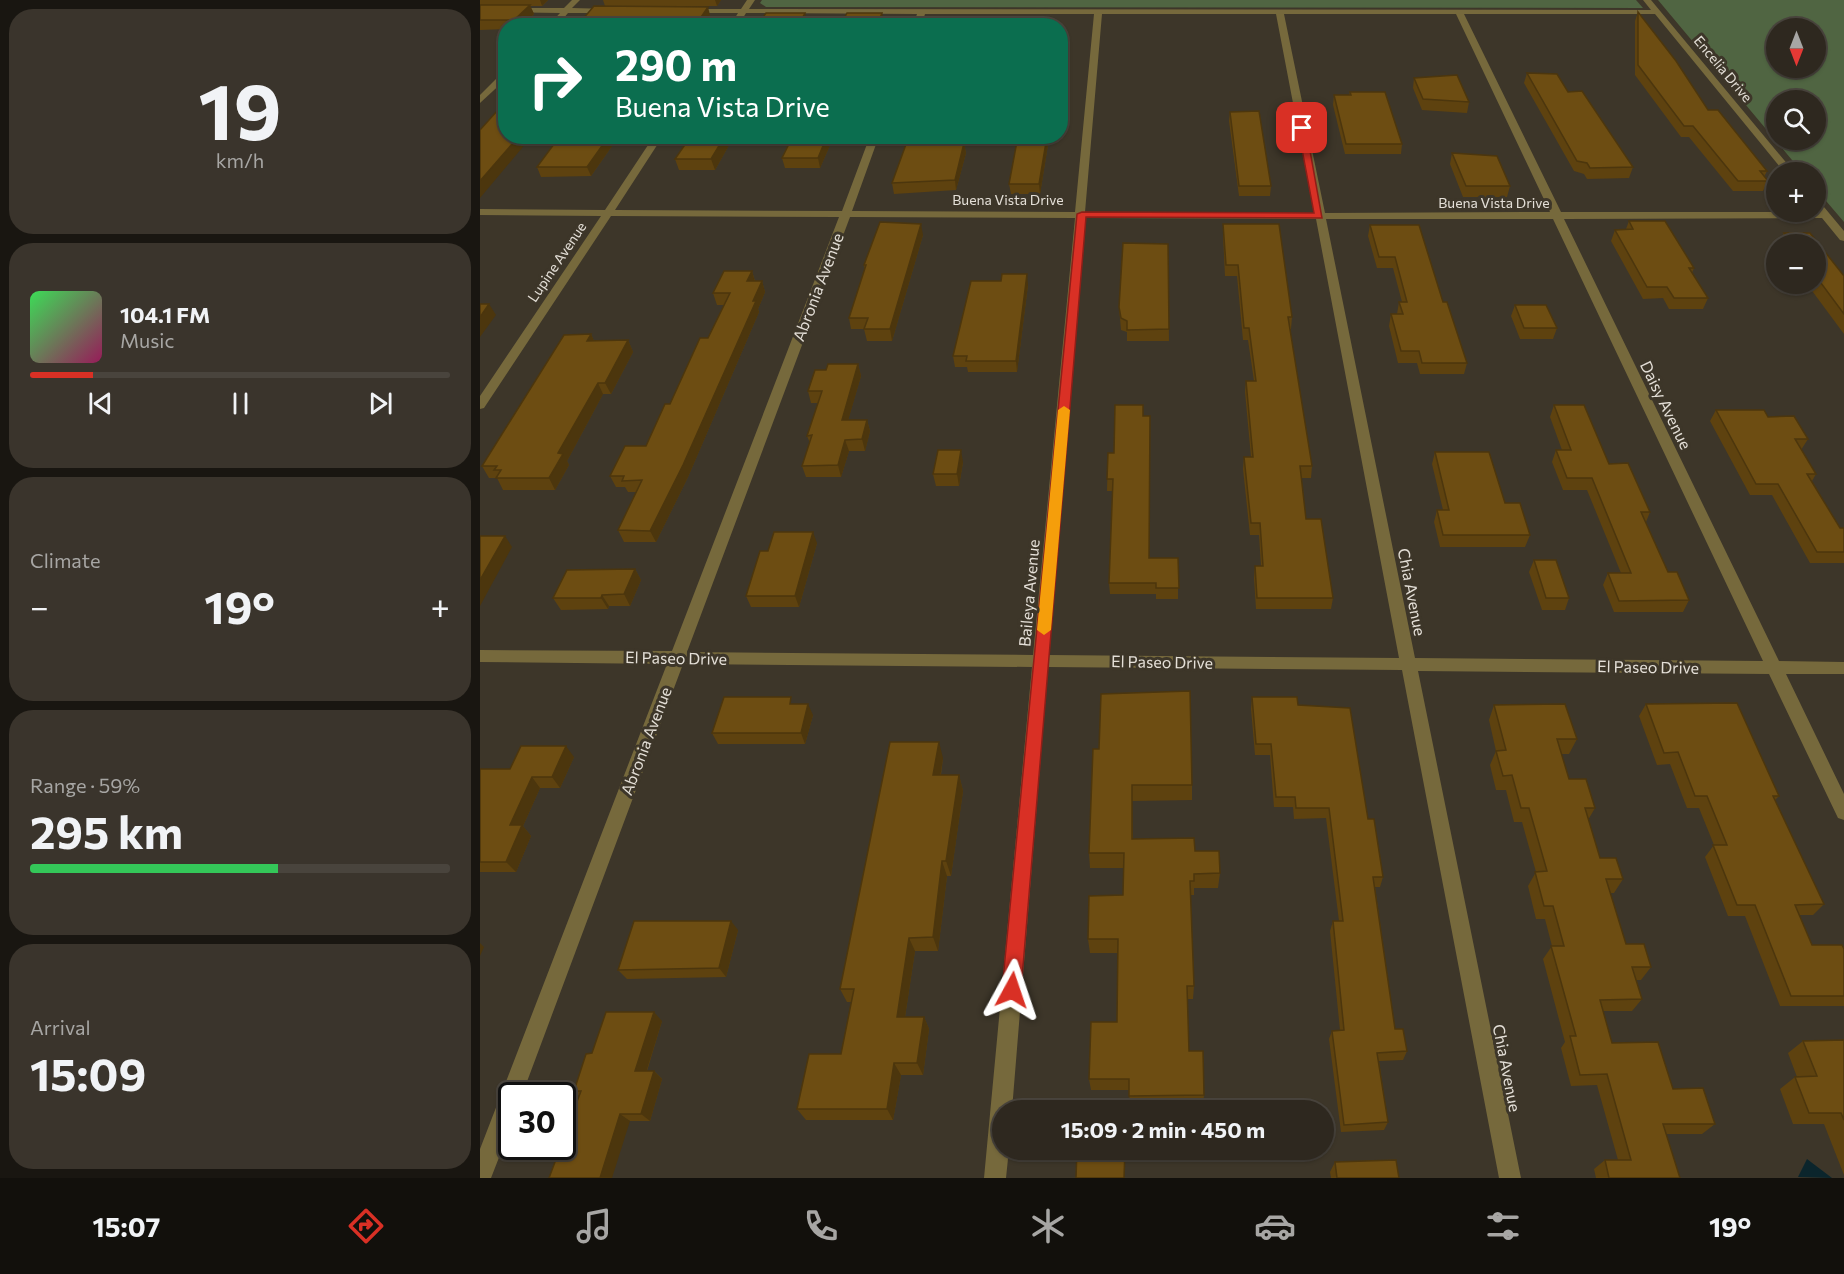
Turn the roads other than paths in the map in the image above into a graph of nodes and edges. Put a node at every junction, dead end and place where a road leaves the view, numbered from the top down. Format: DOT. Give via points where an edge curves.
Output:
graph roads {
  1 [pos="576,0"];
  2 [pos="751,0"];
  3 [pos="1647,0"];
  4 [pos="480,10"];
  5 [pos="566,10"];
  6 [pos="624,10"];
  7 [pos="683,10"];
  8 [pos="744,11"];
  9 [pos="922,11"];
  10 [pos="1098,12"];
  11 [pos="1280,12"];
  12 [pos="1460,12"];
  13 [pos="1657,12"];
  14 [pos="559,18"];
  15 [pos="739,18"];
  16 [pos="920,18"];
  17 [pos="498,82"];
  18 [pos="480,100"];
  19 [pos="654,144"];
  20 [pos="872,144"];
  21 [pos="1782,162"];
  22 [pos="480,212"];
  23 [pos="608,213"];
  24 [pos="847,213"];
  25 [pos="1082,214"];
  26 [pos="1766,215"];
  27 [pos="1319,216"];
  28 [pos="1556,216"];
  29 [pos="1826,216"];
  30 [pos="1844,238"];
  31 [pos="480,405"];
  32 [pos="480,656"];
  33 [pos="677,658"];
  34 [pos="1041,661"];
  35 [pos="1408,665"];
  36 [pos="1844,668"];
  37 [pos="1774,669"];
  38 [pos="1844,812"];
  39 [pos="480,1178"];
  40 [pos="995,1178"];
  41 [pos="1510,1178"];
  1 -- 5 [label="street"];
  2 -- 8 [label="street"];
  3 -- 13 [label="street, Encelia Drive"];
  4 -- 5 [label="street"];
  5 -- 6 [label="street"];
  5 -- 14 [label="street"];
  7 -- 8 [label="street"];
  8 -- 9 [label="street"];
  8 -- 15 [label="street"];
  9 -- 10 [label="street"];
  9 -- 16 [label="street"];
  10 -- 11 [label="street"];
  10 -- 25 [label="street, Baileya Avenue"];
  11 -- 12 [label="street"];
  11 -- 27 [label="street, Chia Avenue"];
  12 -- 13 [label="street"];
  12 -- 28 [label="street, Daisy Avenue"];
  13 -- 21 [label="street, Encelia Drive"];
  17 -- 18 [label="street"];
  19 -- 23 [label="street, Lupine Avenue"];
  20 -- 24 [label="street, Abronia Avenue"];
  22 -- 23 [label="street, Buena Vista Drive"];
  23 -- 24 [label="street, Buena Vista Drive"];
  23 -- 31 [label="street, Lupine Avenue"];
  24 -- 25 [label="street, Buena Vista Drive"];
  24 -- 33 [label="street, Abronia Avenue"];
  25 -- 27 [label="street, Buena Vista Drive"];
  25 -- 34 [label="street, Baileya Avenue"];
  26 -- 28 [label="street, Buena Vista Drive"];
  27 -- 28 [label="street, Buena Vista Drive"];
  27 -- 35 [label="street, Chia Avenue"];
  28 -- 37 [label="street, Daisy Avenue"];
  29 -- 30 [label="street"];
  32 -- 33 [label="street, El Paseo Drive"];
  33 -- 34 [label="street, El Paseo Drive"];
  33 -- 39 [label="street, Abronia Avenue"];
  34 -- 35 [label="street, El Paseo Drive"];
  34 -- 40 [label="street, Baileya Avenue"];
  35 -- 37 [label="street, El Paseo Drive"];
  35 -- 41 [label="street, Chia Avenue"];
  36 -- 37 [label="street, El Paseo Drive"];
  37 -- 38 [label="street, Daisy Avenue"];
}
